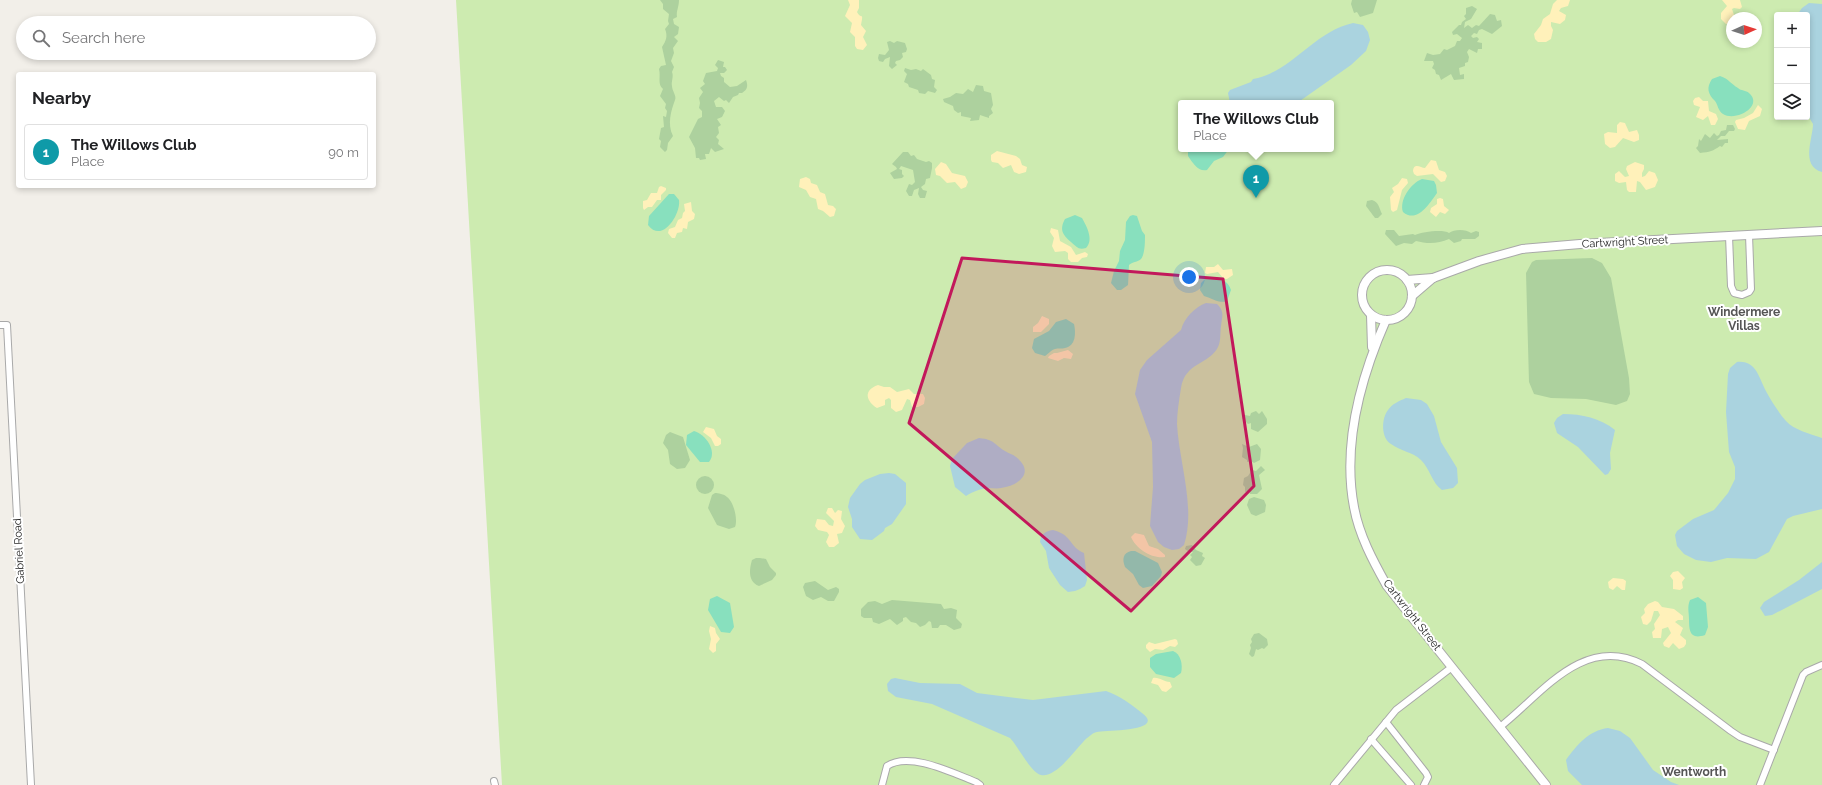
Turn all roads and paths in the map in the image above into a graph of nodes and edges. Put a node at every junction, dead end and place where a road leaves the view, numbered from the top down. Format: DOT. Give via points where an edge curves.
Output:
graph roads {
  1 [pos="1822,231"];
  2 [pos="1749,235"];
  3 [pos="1729,236"];
  4 [pos="1433,278"];
  5 [pos="1407,280"];
  6 [pos="1412,296"];
  7 [pos="1371,315"];
  8 [pos="1386,320"];
  9 [pos="0,325"];
  10 [pos="1372,353"];
  11 [pos="1822,665"];
  12 [pos="1452,667"];
  13 [pos="1386,722"];
  14 [pos="1500,727"];
  15 [pos="1371,739"];
  16 [pos="1774,750"];
  17 [pos="31,785"];
  18 [pos="882,785"];
  19 [pos="980,785"];
  20 [pos="1334,785"];
  21 [pos="1410,785"];
  22 [pos="1424,785"];
  23 [pos="1546,785"];
  24 [pos="1760,785"];
  1 -- 2 [label="street, Cartwright Street"];
  2 -- 3 [label="street, Cartwright Street"];
  2 -- 3 [label="street" via="1751,289 1742,295 1734,293 1731,286"];
  3 -- 4 [label="street, Cartwright Street" via="1522,249"];
  4 -- 5 [label="street, Cartwright Street"];
  4 -- 6 [label="street, Cartwright Street"];
  5 -- 6 [label="street"];
  5 -- 7 [label="street" via="1389,269 1369,276 1362,289 1362,296 1363,303"];
  6 -- 8 [label="street" via="1404,313"];
  7 -- 8 [label="street"];
  7 -- 10 [label="street, Cartwright Street"];
  8 -- 10 [label="street, Cartwright Street"];
  9 -- 17 [label="street, Gabriel Road" via="7,325"];
  10 -- 12 [label="street, Cartwright Street" via="1353,428 1350,478 1354,508 1373,562 1387,586"];
  11 -- 16 [label="street" via="1803,675"];
  12 -- 13 [label="street" via="1396,710"];
  12 -- 14 [label="street, Cartwright Street"];
  13 -- 15 [label="street"];
  13 -- 22 [label="street" via="1426,773 1428,778"];
  14 -- 16 [label="street" via="1579,663 1596,656 1612,656 1642,664 1740,737"];
  14 -- 23 [label="street, Cartwright Street"];
  15 -- 20 [label="street"];
  15 -- 21 [label="street"];
  16 -- 24 [label="street"];
  18 -- 19 [label="street" via="887,766 894,761 903,760 933,766"];
}
